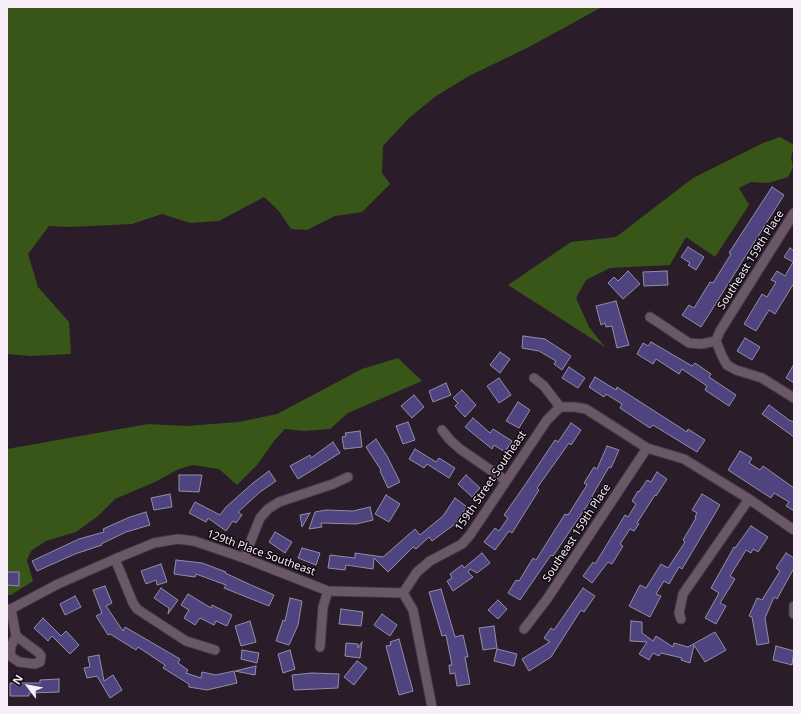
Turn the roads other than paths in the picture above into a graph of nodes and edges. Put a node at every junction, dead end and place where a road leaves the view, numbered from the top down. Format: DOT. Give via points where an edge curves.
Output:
graph roads {
  1 [pos="794,213"];
  2 [pos="650,317"];
  3 [pos="716,341"];
  4 [pos="534,378"];
  5 [pos="794,398"];
  6 [pos="560,407"];
  7 [pos="442,430"];
  8 [pos="647,448"];
  9 [pos="348,477"];
  10 [pos="506,480"];
  11 [pos="749,499"];
  12 [pos="794,530"];
  13 [pos="244,558"];
  14 [pos="115,559"];
  15 [pos="328,591"];
  16 [pos="403,593"];
  17 [pos="794,606"];
  18 [pos="9,609"];
  19 [pos="794,614"];
  20 [pos="681,619"];
  21 [pos="524,629"];
  22 [pos="16,636"];
  23 [pos="320,647"];
  24 [pos="215,650"];
  25 [pos="432,707"];
  1 -- 3 [label="street, Southeast 159th Place"];
  2 -- 3 [label="street" via="689,342 701,344"];
  3 -- 5 [label="street" via="727,365 762,378"];
  4 -- 6 [label="street" via="544,386"];
  6 -- 8 [label="street" via="586,409"];
  6 -- 10 [label="street, 159th Street Southeast" via="547,420"];
  7 -- 10 [label="street" via="460,449"];
  8 -- 11 [label="street" via="684,459"];
  8 -- 21 [label="street, Southeast 159th Place" via="547,599"];
  9 -- 13 [label="street" via="279,502 268,509 260,518"];
  10 -- 16 [label="street, 159th Street Southeast" via="462,544 417,572"];
  11 -- 12 [label="street"];
  11 -- 20 [label="street" via="684,594 679,613"];
  13 -- 14 [label="street, 129th Place Southeast" via="194,541 178,539 154,543"];
  13 -- 15 [label="street, 129th Place Southeast"];
  14 -- 18 [label="street, 129th Place Southeast"];
  14 -- 24 [label="street" via="137,609 186,641"];
  15 -- 16 [label="street, 129th Place Southeast"];
  15 -- 23 [label="street" via="323,607"];
  16 -- 25 [label="street" via="413,610"];
  17 -- 19 [label="street"];
  18 -- 22 [label="street"];
}
